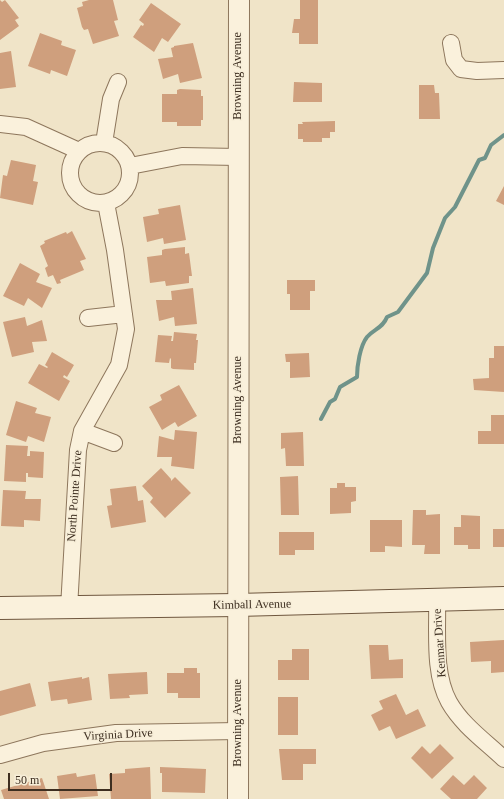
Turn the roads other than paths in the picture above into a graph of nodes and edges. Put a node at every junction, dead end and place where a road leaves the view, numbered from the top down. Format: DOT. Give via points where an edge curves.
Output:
graph roads {
  1 [pos="239,0"];
  2 [pos="451,43"];
  3 [pos="504,70"];
  4 [pos="118,82"];
  5 [pos="0,124"];
  6 [pos="104,143"];
  7 [pos="79,151"];
  8 [pos="238,156"];
  9 [pos="130,166"];
  10 [pos="106,203"];
  11 [pos="124,314"];
  12 [pos="88,318"];
  13 [pos="82,431"];
  14 [pos="114,443"];
  15 [pos="504,598"];
  16 [pos="437,600"];
  17 [pos="237,605"];
  18 [pos="0,608"];
  19 [pos="69,608"];
  20 [pos="238,732"];
  21 [pos="0,755"];
  22 [pos="504,759"];
  23 [pos="238,799"];
  1 -- 8 [label="street, Browning Avenue"];
  2 -- 3 [label="street" via="454,60 461,69"];
  4 -- 6 [label="street" via="111,99"];
  5 -- 7 [label="street" via="26,127"];
  6 -- 7 [label="street" via="87,146"];
  6 -- 9 [label="street" via="121,150"];
  7 -- 10 [label="street" via="70,168 73,187 86,201"];
  8 -- 9 [label="street" via="182,156"];
  8 -- 17 [label="street, Browning Avenue"];
  9 -- 10 [label="street" via="131,176 123,194"];
  10 -- 11 [label="street, North Pointe Drive"];
  11 -- 12 [label="street"];
  11 -- 13 [label="street, North Pointe Drive" via="126,330 119,365"];
  13 -- 14 [label="street"];
  13 -- 19 [label="street, North Pointe Drive" via="76,472"];
  15 -- 16 [label="main road, Kimball Avenue"];
  16 -- 17 [label="main road, Kimball Avenue"];
  16 -- 22 [label="street, Kenmar Drive" via="440,668 449,702 464,722"];
  17 -- 19 [label="main road, Kimball Avenue"];
  17 -- 20 [label="street, Browning Avenue"];
  18 -- 19 [label="main road, Kimball Avenue"];
  20 -- 21 [label="street, Virginia Drive" via="102,734 43,743"];
  20 -- 23 [label="street, Browning Avenue"];
}
